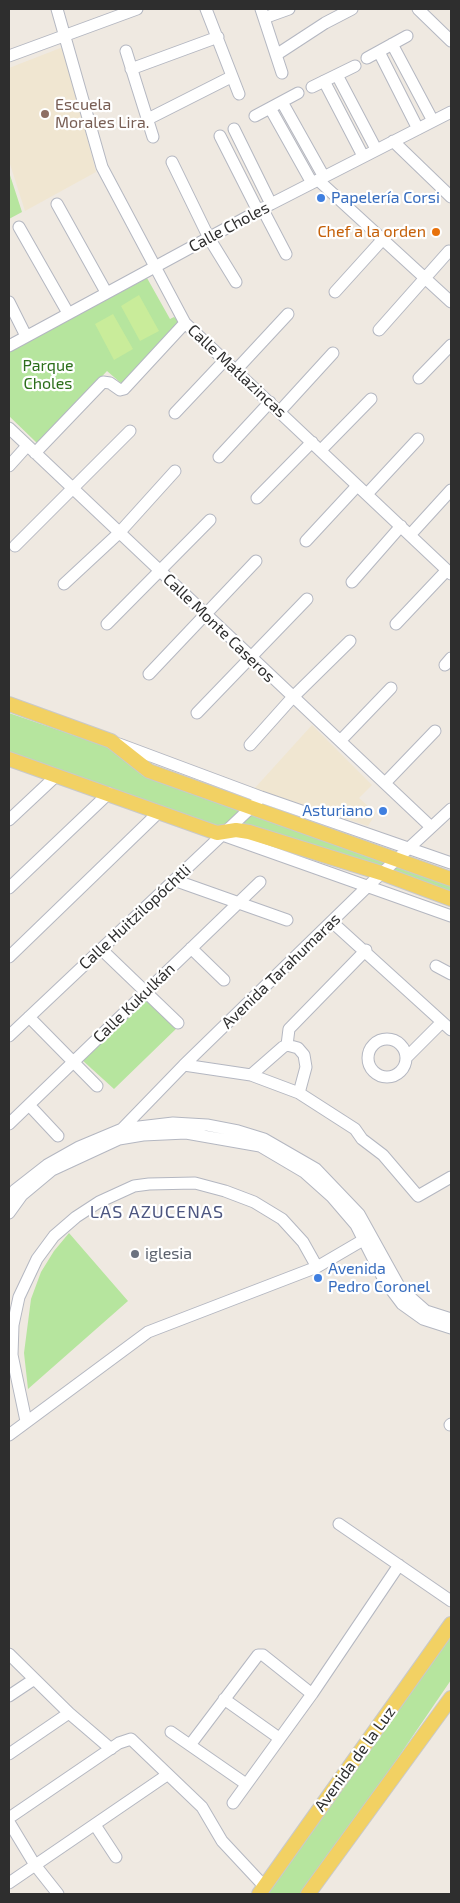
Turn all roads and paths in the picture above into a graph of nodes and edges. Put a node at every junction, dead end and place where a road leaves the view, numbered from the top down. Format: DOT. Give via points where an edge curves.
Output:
graph roads {
  1 [pos="57,9"];
  2 [pos="137,9"];
  3 [pos="206,9"];
  4 [pos="289,9"];
  5 [pos="352,9"];
  6 [pos="418,9"];
  7 [pos="262,13"];
  8 [pos="66,35"];
  9 [pos="407,36"];
  10 [pos="218,38"];
  11 [pos="451,41"];
  12 [pos="392,44"];
  13 [pos="126,51"];
  14 [pos="379,52"];
  15 [pos="276,55"];
  16 [pos="9,56"];
  17 [pos="367,58"];
  18 [pos="355,66"];
  19 [pos="131,69"];
  20 [pos="282,73"];
  21 [pos="337,75"];
  22 [pos="231,77"];
  23 [pos="324,81"];
  24 [pos="312,87"];
  25 [pos="298,93"];
  26 [pos="239,94"];
  27 [pos="282,102"];
  28 [pos="270,108"];
  29 [pos="451,112"];
  30 [pos="255,116"];
  31 [pos="146,120"];
  32 [pos="433,122"];
  33 [pos="418,129"];
  34 [pos="153,137"];
  35 [pos="393,141"];
  36 [pos="376,149"];
  37 [pos="363,156"];
  38 [pos="172,162"];
  39 [pos="318,180"];
  40 [pos="451,197"];
  41 [pos="57,204"];
  42 [pos="264,208"];
  43 [pos="19,226"];
  44 [pos="209,238"];
  45 [pos="383,240"];
  46 [pos="451,248"];
  47 [pos="286,254"];
  48 [pos="155,266"];
  49 [pos="424,278"];
  50 [pos="236,282"];
  51 [pos="106,292"];
  52 [pos="335,292"];
  53 [pos="9,302"];
  54 [pos="451,302"];
  55 [pos="68,313"];
  56 [pos="288,314"];
  57 [pos="185,323"];
  58 [pos="379,330"];
  59 [pos="26,336"];
  60 [pos="451,345"];
  61 [pos="9,346"];
  62 [pos="333,354"];
  63 [pos="225,360"];
  64 [pos="236,370"];
  65 [pos="419,378"];
  66 [pos="371,399"];
  67 [pos="270,402"];
  68 [pos="280,412"];
  69 [pos="175,413"];
  70 [pos="9,428"];
  71 [pos="130,431"];
  72 [pos="418,440"];
  73 [pos="316,446"];
  74 [pos="31,450"];
  75 [pos="219,457"];
  76 [pos="9,466"];
  77 [pos="175,471"];
  78 [pos="357,486"];
  79 [pos="74,489"];
  80 [pos="451,490"];
  81 [pos="367,494"];
  82 [pos="257,498"];
  83 [pos="210,520"];
  84 [pos="400,526"];
  85 [pos="119,533"];
  86 [pos="410,535"];
  87 [pos="306,541"];
  88 [pos="15,546"];
  89 [pos="256,562"];
  90 [pos="159,570"];
  91 [pos="449,572"];
  92 [pos="352,582"];
  93 [pos="64,584"];
  94 [pos="307,599"];
  95 [pos="204,613"];
  96 [pos="107,624"];
  97 [pos="396,624"];
  98 [pos="350,641"];
  99 [pos="250,657"];
  100 [pos="149,674"];
  101 [pos="391,688"];
  102 [pos="292,698"];
  103 [pos="9,704"];
  104 [pos="197,713"];
  105 [pos="435,731"];
  106 [pos="340,740"];
  107 [pos="111,742"];
  108 [pos="250,746"];
  109 [pos="12,764"];
  110 [pos="56,776"];
  111 [pos="385,782"];
  112 [pos="109,794"];
  113 [pos="261,797"];
  114 [pos="251,809"];
  115 [pos="451,809"];
  116 [pos="160,812"];
  117 [pos="9,820"];
  118 [pos="430,826"];
  119 [pos="223,833"];
  120 [pos="409,847"];
  121 [pos="396,859"];
  122 [pos="451,863"];
  123 [pos="381,873"];
  124 [pos="451,879"];
  125 [pos="174,880"];
  126 [pos="260,882"];
  127 [pos="368,886"];
  128 [pos="9,888"];
  129 [pos="451,899"];
  130 [pos="238,904"];
  131 [pos="451,916"];
  132 [pos="287,920"];
  133 [pos="332,922"];
  134 [pos="191,948"];
  135 [pos="102,950"];
  136 [pos="366,950"];
  137 [pos="9,957"];
  138 [pos="436,966"];
  139 [pos="451,974"];
  140 [pos="224,980"];
  141 [pos="145,992"];
  142 [pos="29,1017"];
  143 [pos="178,1023"];
  144 [pos="447,1026"];
  145 [pos="9,1036"];
  146 [pos="287,1046"];
  147 [pos="407,1057"];
  148 [pos="74,1062"];
  149 [pos="184,1065"];
  150 [pos="251,1075"];
  151 [pos="97,1086"];
  152 [pos="299,1093"];
  153 [pos="28,1105"];
  154 [pos="9,1124"];
  155 [pos="120,1134"];
  156 [pos="58,1136"];
  157 [pos="451,1177"];
  158 [pos="11,1190"];
  159 [pos="9,1213"];
  160 [pos="368,1238"];
  161 [pos="318,1267"];
  162 [pos="425,1315"];
  163 [pos="451,1319"];
  164 [pos="451,1328"];
  165 [pos="26,1421"];
  166 [pos="9,1435"];
  167 [pos="339,1524"];
  168 [pos="399,1565"];
  169 [pos="451,1601"];
  170 [pos="451,1624"];
  171 [pos="9,1654"];
  172 [pos="33,1680"];
  173 [pos="312,1694"];
  174 [pos="9,1696"];
  175 [pos="451,1698"];
  176 [pos="224,1699"];
  177 [pos="69,1713"];
  178 [pos="171,1732"];
  179 [pos="279,1738"];
  180 [pos="190,1744"];
  181 [pos="111,1749"];
  182 [pos="9,1754"];
  183 [pos="166,1775"];
  184 [pos="246,1784"];
  185 [pos="233,1803"];
  186 [pos="9,1818"];
  187 [pos="9,1822"];
  188 [pos="95,1824"];
  189 [pos="116,1857"];
  190 [pos="35,1865"];
  191 [pos="9,1883"];
  192 [pos="261,1890"];
  193 [pos="58,1894"];
  194 [pos="308,1894"];
  1 -- 8 [label="street, Calle Matlazincas"];
  2 -- 8 [label="street"];
  3 -- 10 [label="street"];
  4 -- 7 [label="street"];
  5 -- 15 [label="street"];
  6 -- 11 [label="street"];
  7 -- 15 [label="street"];
  8 -- 16 [label="street"];
  8 -- 48 [label="street, Calle Matlazincas" via="102,167"];
  9 -- 12 [label="street"];
  10 -- 19 [label="street"];
  10 -- 22 [label="street"];
  12 -- 14 [label="street"];
  12 -- 32 [label="street"];
  13 -- 19 [label="street"];
  14 -- 17 [label="street"];
  14 -- 33 [label="street"];
  15 -- 20 [label="street"];
  18 -- 21 [label="street"];
  19 -- 31 [label="street"];
  21 -- 23 [label="street"];
  21 -- 36 [label="street"];
  22 -- 26 [label="street"];
  22 -- 31 [label="street"];
  23 -- 24 [label="street"];
  23 -- 37 [label="street"];
  25 -- 27 [label="street"];
  27 -- 28 [label="street"];
  27 -- 39 [label="street"];
  28 -- 30 [label="street"];
  28 -- 39 [label="street"];
  29 -- 32 [label="street, Calle Choles"];
  31 -- 34 [label="street"];
  32 -- 33 [label="street, Calle Choles"];
  33 -- 35 [label="street, Calle Choles"];
  35 -- 36 [label="street, Calle Choles"];
  35 -- 40 [label="street"];
  36 -- 37 [label="street, Calle Choles"];
  37 -- 39 [label="street, Calle Choles"];
  38 -- 44 [label="street"];
  39 -- 42 [label="street, Calle Choles"];
  39 -- 45 [label="street"];
  41 -- 51 [label="street"];
  42 -- 42 [label="street" via="216,138 237,127"];
  42 -- 44 [label="street, Calle Choles"];
  42 -- 47 [label="street"];
  43 -- 55 [label="street"];
  44 -- 48 [label="street, Calle Choles"];
  44 -- 50 [label="street"];
  45 -- 49 [label="street"];
  45 -- 52 [label="street"];
  46 -- 49 [label="street"];
  48 -- 51 [label="street, Calle Choles"];
  48 -- 57 [label="street, Calle Matlazincas"];
  49 -- 54 [label="street"];
  49 -- 58 [label="street"];
  51 -- 55 [label="street, Calle Choles"];
  53 -- 59 [label="street"];
  55 -- 59 [label="street, Calle Choles"];
  56 -- 64 [label="street"];
  57 -- 63 [label="street, Calle Matlazincas"];
  57 -- 74 [label="street" via="124,389 104,382"];
  59 -- 61 [label="street, Calle Choles"];
  60 -- 65 [label="street"];
  62 -- 68 [label="street"];
  63 -- 64 [label="street, Calle Matlazincas"];
  63 -- 69 [label="street"];
  64 -- 67 [label="street, Calle Matlazincas"];
  66 -- 73 [label="street"];
  67 -- 68 [label="street, Calle Matlazincas"];
  67 -- 75 [label="street"];
  68 -- 73 [label="street, Calle Matlazincas"];
  70 -- 74 [label="street, Calle Monte Caseros"];
  71 -- 79 [label="street"];
  72 -- 81 [label="street"];
  73 -- 78 [label="street, Calle Matlazincas"];
  73 -- 82 [label="street"];
  74 -- 76 [label="street"];
  74 -- 79 [label="street, Calle Monte Caseros"];
  77 -- 85 [label="street"];
  78 -- 81 [label="street, Calle Matlazincas"];
  78 -- 87 [label="street"];
  79 -- 85 [label="street, Calle Monte Caseros"];
  79 -- 88 [label="street"];
  80 -- 86 [label="street"];
  81 -- 84 [label="street, Calle Matlazincas"];
  83 -- 90 [label="street"];
  84 -- 86 [label="street, Calle Matlazincas"];
  84 -- 92 [label="street"];
  85 -- 90 [label="street, Calle Monte Caseros"];
  85 -- 93 [label="street"];
  86 -- 91 [label="street, Calle Matlazincas"];
  89 -- 95 [label="street"];
  90 -- 95 [label="street, Calle Monte Caseros"];
  90 -- 96 [label="street"];
  91 -- 97 [label="street"];
  94 -- 99 [label="street"];
  95 -- 99 [label="street, Calle Monte Caseros"];
  95 -- 100 [label="street"];
  98 -- 102 [label="street"];
  99 -- 102 [label="street, Calle Monte Caseros"];
  99 -- 104 [label="street"];
  101 -- 106 [label="street"];
  102 -- 106 [label="street, Calle Monte Caseros"];
  102 -- 108 [label="street"];
  103 -- 107 [label="main road"];
  105 -- 111 [label="street"];
  106 -- 111 [label="street, Calle Monte Caseros"];
  107 -- 113 [label="street"];
  107 -- 114 [label="main road" via="149,771"];
  109 -- 110 [label="main road"];
  110 -- 112 [label="main road"];
  110 -- 117 [label="street"];
  111 -- 118 [label="street, Calle Monte Caseros"];
  112 -- 116 [label="main road"];
  112 -- 128 [label="street"];
  113 -- 114 [label="street, Calle Huitzilopóchtli"];
  113 -- 120 [label="street"];
  114 -- 119 [label="street, Calle Huitzilopóchtli"];
  114 -- 121 [label="main road"];
  115 -- 118 [label="street, Avenida Tarahumaras"];
  116 -- 119 [label="main road"];
  116 -- 137 [label="street"];
  118 -- 120 [label="street, Avenida Tarahumaras"];
  119 -- 123 [label="main road" via="250,832"];
  119 -- 125 [label="street, Calle Huitzilopóchtli"];
  119 -- 127 [label="street"];
  120 -- 121 [label="street, Avenida Tarahumaras"];
  120 -- 122 [label="street"];
  121 -- 123 [label="street, Avenida Tarahumaras"];
  121 -- 124 [label="main road"];
  123 -- 127 [label="street, Avenida Tarahumaras"];
  123 -- 129 [label="main road"];
  125 -- 130 [label="street"];
  125 -- 135 [label="street, Calle Huitzilopóchtli"];
  126 -- 130 [label="street, Calle Kukulkán"];
  127 -- 131 [label="street"];
  127 -- 133 [label="street, Avenida Tarahumaras"];
  130 -- 132 [label="street"];
  130 -- 134 [label="street, Calle Kukulkán"];
  133 -- 136 [label="street"];
  133 -- 149 [label="street, Avenida Tarahumaras"];
  134 -- 140 [label="street"];
  134 -- 141 [label="street, Calle Kukulkán"];
  135 -- 141 [label="street"];
  135 -- 142 [label="street, Calle Huitzilopóchtli"];
  136 -- 144 [label="street"];
  136 -- 146 [label="street" via="288,1029"];
  138 -- 139 [label="street"];
  141 -- 143 [label="street"];
  141 -- 148 [label="street, Calle Kukulkán"];
  142 -- 145 [label="street, Calle Huitzilopóchtli"];
  142 -- 148 [label="street"];
  144 -- 147 [label="street"];
  146 -- 150 [label="street"];
  146 -- 152 [label="street" via="298,1048 306,1062"];
  148 -- 151 [label="street"];
  148 -- 153 [label="street, Calle Kukulkán"];
  149 -- 150 [label="street"];
  149 -- 155 [label="street, Avenida Tarahumaras"];
  150 -- 152 [label="street"];
  152 -- 157 [label="street" via="354,1129 383,1155 415,1194 422,1194"];
  153 -- 154 [label="street, Calle Kukulkán"];
  153 -- 156 [label="street"];
  155 -- 158 [label="street" via="79,1147"];
  155 -- 159 [label="street" via="52,1170 22,1195"];
  155 -- 160 [label="street" via="186,1133 262,1142 316,1169 353,1207"];
  160 -- 161 [label="street"];
  160 -- 162 [label="street" via="395,1282"];
  161 -- 165 [label="street" via="154,1329"];
  161 -- 165 [label="street" via="303,1242 282,1219 254,1202 225,1191 195,1183 149,1184 134,1186 99,1202 54,1236 37,1259 19,1297 13,1325 12,1355"];
  162 -- 163 [label="street"];
  162 -- 164 [label="street"];
  165 -- 166 [label="street"];
  167 -- 168 [label="street"];
  168 -- 169 [label="street"];
  168 -- 173 [label="street"];
  170 -- 192 [label="main road, Avenida de la Luz"];
  171 -- 172 [label="street"];
  172 -- 174 [label="street"];
  172 -- 177 [label="street"];
  173 -- 176 [label="street" via="260,1655 253,1659"];
  173 -- 179 [label="street"];
  175 -- 194 [label="main road"];
  176 -- 179 [label="street"];
  176 -- 180 [label="street"];
  177 -- 181 [label="street"];
  177 -- 182 [label="street"];
  178 -- 180 [label="street"];
  179 -- 184 [label="street"];
  180 -- 184 [label="street"];
  181 -- 183 [label="street" via="129,1738 134,1740"];
  181 -- 186 [label="street"];
  183 -- 188 [label="street"];
  183 -- 192 [label="street" via="202,1807 222,1841"];
  184 -- 185 [label="street"];
  187 -- 190 [label="street"];
  188 -- 189 [label="street"];
  188 -- 190 [label="street"];
  190 -- 191 [label="street"];
  190 -- 193 [label="street"];
}
